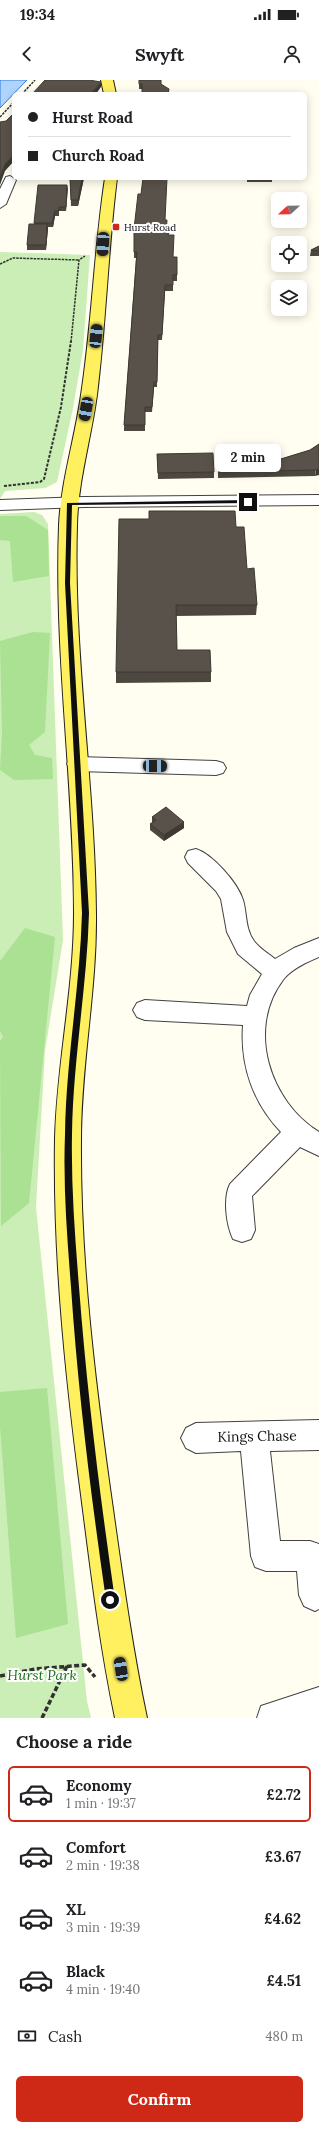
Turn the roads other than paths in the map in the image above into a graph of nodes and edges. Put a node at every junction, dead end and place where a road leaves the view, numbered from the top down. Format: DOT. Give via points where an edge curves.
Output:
graph roads {
  1 [pos="107,80"];
  2 [pos="110,92"];
  3 [pos="10,180"];
  4 [pos="111,180"];
  5 [pos="0,204"];
  6 [pos="319,500"];
  7 [pos="70,503"];
  8 [pos="3,509"];
  9 [pos="78,764"];
  10 [pos="216,768"];
  11 [pos="196,857"];
  12 [pos="319,947"];
  13 [pos="275,972"];
  14 [pos="144,1010"];
  15 [pos="254,1016"];
  16 [pos="309,1139"];
  17 [pos="242,1230"];
  18 [pos="319,1435"];
  19 [pos="254,1437"];
  20 [pos="196,1438"];
  21 [pos="315,1595"];
  22 [pos="319,1703"];
  23 [pos="131,1718"];
  24 [pos="272,1718"];
  1 -- 2 [label="main road"];
  3 -- 5 [label="street"];
  4 -- 7 [label="main road" via="89,396"];
  6 -- 7 [label="street"];
  7 -- 8 [label="street"];
  7 -- 9 [label="main road" via="68,583"];
  9 -- 10 [label="street"];
  9 -- 23 [label="main road" via="85,920 84,954 71,1075 68,1203 90,1452 123,1682"];
  11 -- 13 [label="street" via="224,885 232,899 238,932 246,948"];
  12 -- 13 [label="street" via="301,954"];
  13 -- 15 [label="street" via="264,989"];
  14 -- 15 [label="street"];
  15 -- 16 [label="street" via="253,1046 260,1080 278,1112"];
  16 -- 17 [label="street" via="239,1192"];
  18 -- 19 [label="street, Kings Chase"];
  19 -- 20 [label="street, Kings Chase"];
  19 -- 21 [label="street" via="266,1556 310,1556"];
  22 -- 24 [label="street"];
}
